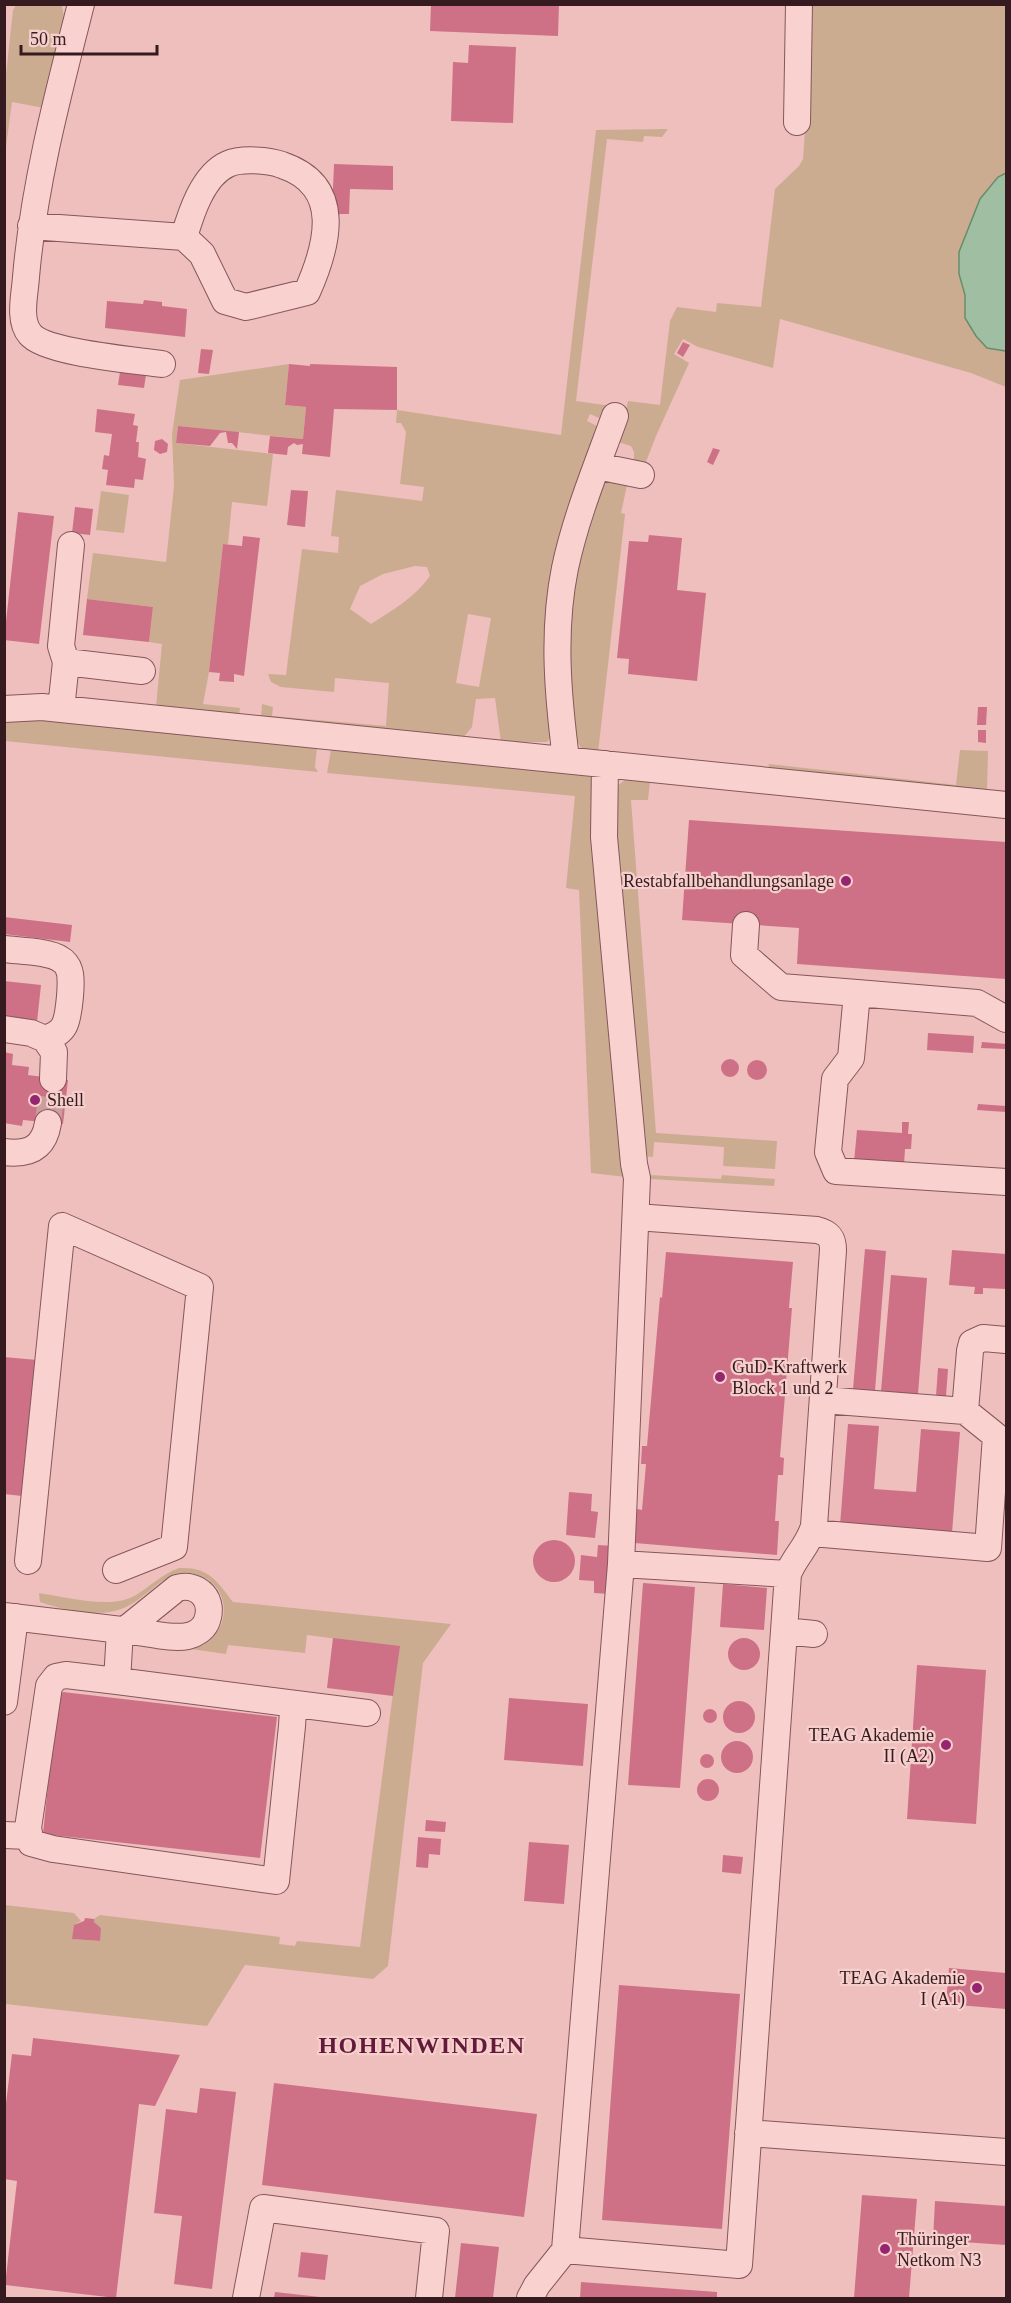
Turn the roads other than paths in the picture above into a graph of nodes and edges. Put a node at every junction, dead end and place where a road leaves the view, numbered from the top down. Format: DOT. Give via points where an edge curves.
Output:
graph roads {
  1 [pos="81,4"];
  2 [pos="799,4"];
  3 [pos="797,122"];
  4 [pos="31,226"];
  5 [pos="184,237"];
  6 [pos="162,364"];
  7 [pos="615,416"];
  8 [pos="597,466"];
  9 [pos="641,475"];
  10 [pos="71,545"];
  11 [pos="66,662"];
  12 [pos="142,671"];
  13 [pos="4,699"];
  14 [pos="52,708"];
  15 [pos="4,709"];
  16 [pos="566,759"];
  17 [pos="618,759"];
  18 [pos="1006,805"];
  19 [pos="746,925"];
  20 [pos="4,949"];
  21 [pos="857,993"];
  22 [pos="1006,1019"];
  23 [pos="4,1029"];
  24 [pos="45,1039"];
  25 [pos="53,1078"];
  26 [pos="48,1123"];
  27 [pos="4,1152"];
  28 [pos="1006,1182"];
  29 [pos="636,1217"];
  30 [pos="1006,1340"];
  31 [pos="823,1400"];
  32 [pos="965,1411"];
  33 [pos="812,1533"];
  34 [pos="28,1561"];
  35 [pos="621,1564"];
  36 [pos="116,1570"];
  37 [pos="788,1575"];
  38 [pos="10,1616"];
  39 [pos="784,1631"];
  40 [pos="814,1634"];
  41 [pos="117,1681"];
  42 [pos="4,1702"];
  43 [pos="288,1704"];
  44 [pos="366,1713"];
  45 [pos="17,1835"];
  46 [pos="748,2133"];
  47 [pos="1006,2152"];
  48 [pos="565,2250"];
  49 [pos="246,2298"];
  50 [pos="429,2298"];
  51 [pos="530,2298"];
  1 -- 4 [label="street"];
  2 -- 3 [label="street"];
  4 -- 5 [label="street"];
  4 -- 6 [label="street" via="24,309 24,325 30,336 74,352"];
  5 -- 5 [label="street" via="202,254 225,301 246,307 307,292 320,265 326,220 313,182 297,170 253,160 228,164 214,175 198,196"];
  7 -- 8 [label="street"];
  8 -- 9 [label="street"];
  8 -- 16 [label="street" via="565,568 559,617 557,689"];
  10 -- 11 [label="street" via="61,646"];
  11 -- 12 [label="street"];
  11 -- 14 [label="street"];
  13 -- 14 [label="street"];
  14 -- 15 [label="street"];
  14 -- 16 [label="street"];
  16 -- 17 [label="street"];
  17 -- 18 [label="street" via="749,770"];
  17 -- 29 [label="street" via="604,837 637,1178"];
  19 -- 21 [label="street" via="744,955 781,987"];
  20 -- 24 [label="street" via="52,956 69,970 64,1026"];
  21 -- 22 [label="street" via="977,1003"];
  21 -- 28 [label="street" via="851,1058 835,1079 828,1152 836,1171"];
  23 -- 24 [label="street"];
  24 -- 25 [label="street" via="54,1052"];
  26 -- 27 [label="street" via="42,1142 34,1149"];
  29 -- 31 [label="street" via="817,1230 829,1235 833,1244"];
  29 -- 35 [label="street"];
  30 -- 32 [label="street" via="980,1338 972,1343"];
  31 -- 32 [label="street"];
  31 -- 33 [label="street"];
  32 -- 33 [label="street" via="996,1436 988,1548"];
  33 -- 37 [label="street"];
  34 -- 36 [label="street" via="62,1226 200,1287 174,1547"];
  35 -- 37 [label="street"];
  35 -- 48 [label="street"];
  37 -- 39 [label="street"];
  38 -- 41 [label="street" via="123,1630"];
  38 -- 42 [label="street"];
  39 -- 40 [label="street"];
  39 -- 46 [label="street"];
  41 -- 43 [label="street"];
  41 -- 45 [label="street" via="66,1676 56,1677 49,1686 28,1828"];
  43 -- 44 [label="street"];
  43 -- 45 [label="street" via="293,1710 292,1726 276,1881 53,1849 31,1844"];
  46 -- 47 [label="street"];
  46 -- 48 [label="street" via="739,2265"];
  48 -- 51 [label="street"];
  49 -- 50 [label="street" via="263,2208 436,2231"];
}
